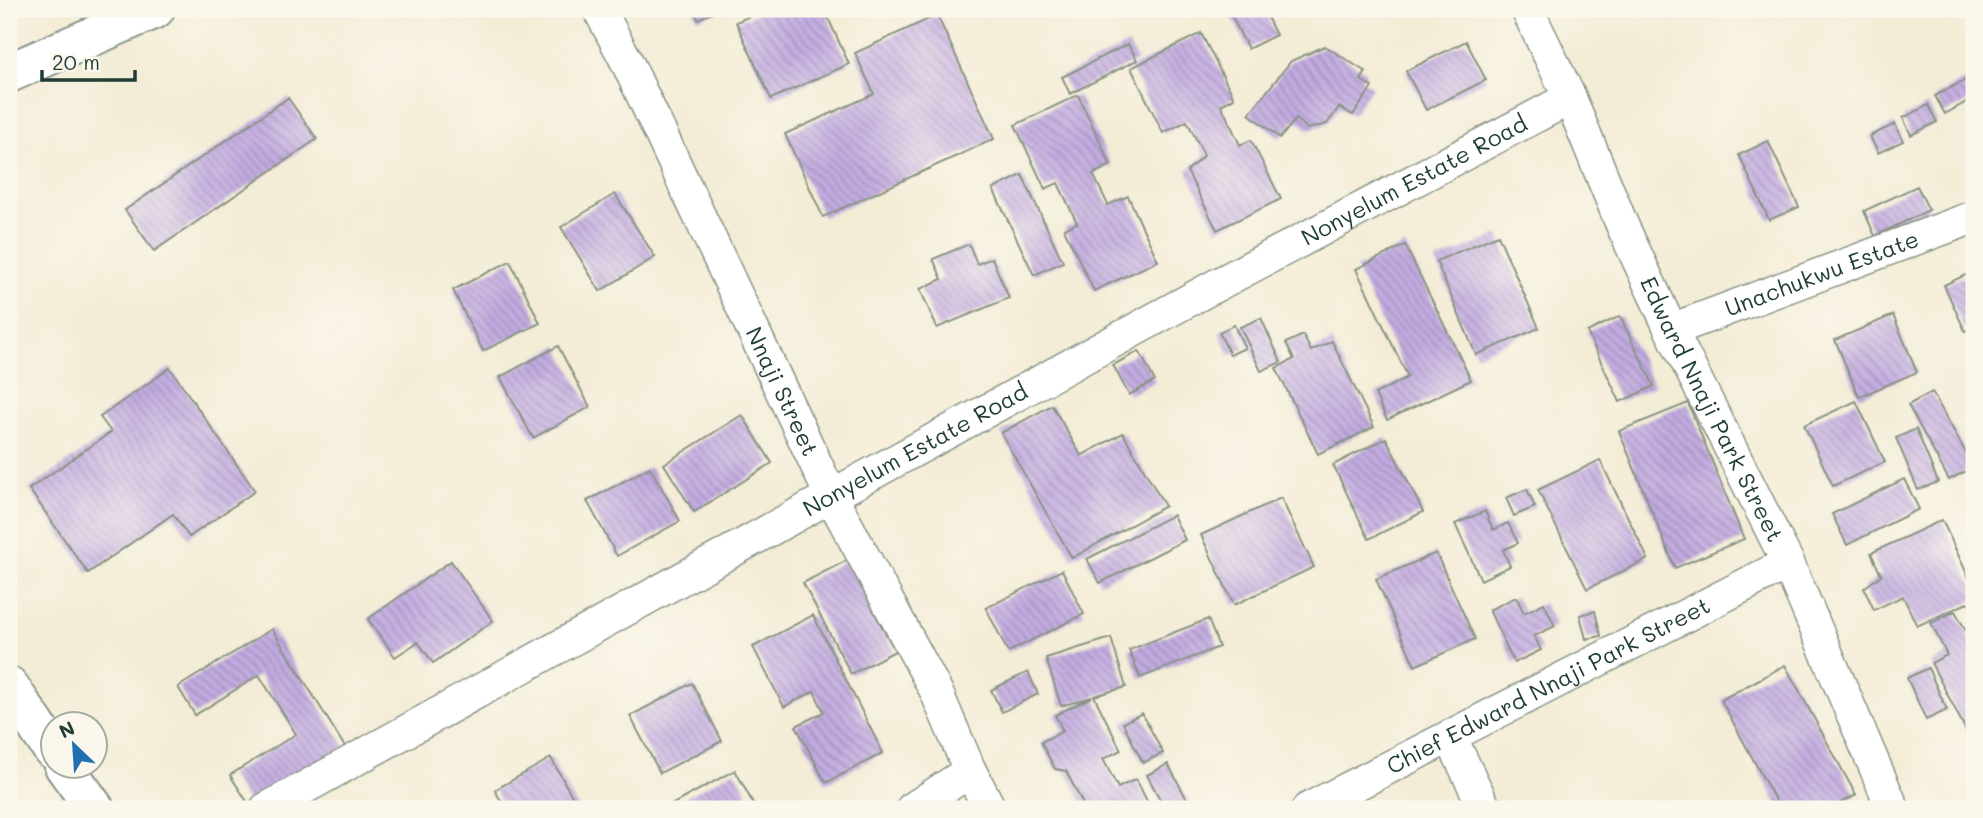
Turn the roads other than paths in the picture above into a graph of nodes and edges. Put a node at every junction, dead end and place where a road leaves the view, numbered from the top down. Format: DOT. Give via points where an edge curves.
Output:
graph roads {
  1 [pos="155,9"];
  2 [pos="598,9"];
  3 [pos="1527,9"];
  4 [pos="9,73"];
  5 [pos="1570,98"];
  6 [pos="1974,216"];
  7 [pos="1671,330"];
  8 [pos="831,496"];
  9 [pos="1788,563"];
  10 [pos="9,687"];
  11 [pos="38,729"];
  12 [pos="1450,736"];
  13 [pos="970,771"];
  14 [pos="75,780"];
  15 [pos="95,809"];
  16 [pos="266,809"];
  17 [pos="912,809"];
  18 [pos="990,809"];
  19 [pos="1308,809"];
  20 [pos="1485,809"];
  21 [pos="1894,809"];
  1 -- 4 [label="main road"];
  2 -- 8 [label="street, Nnaji Street"];
  3 -- 5 [label="street, Edward Nnaji Park Street"];
  5 -- 7 [label="street, Edward Nnaji Park Street"];
  5 -- 8 [label="street, Nonyelum Estate Road"];
  6 -- 7 [label="street, Unachukwu Estate"];
  7 -- 9 [label="street, Edward Nnaji Park Street"];
  8 -- 13 [label="street, Nnaji Street" via="936,691"];
  8 -- 16 [label="street, Nonyelum Estate Road"];
  9 -- 12 [label="street, Chief Edward Nnaji Park Street"];
  9 -- 21 [label="street, Edward Nnaji Park Street"];
  10 -- 11 [label="main road"];
  12 -- 19 [label="street, Chief Edward Nnaji Park Street"];
  12 -- 20 [label="street"];
  13 -- 17 [label="street"];
  13 -- 18 [label="street, Nnaji Street"];
  14 -- 15 [label="main road"];
}
